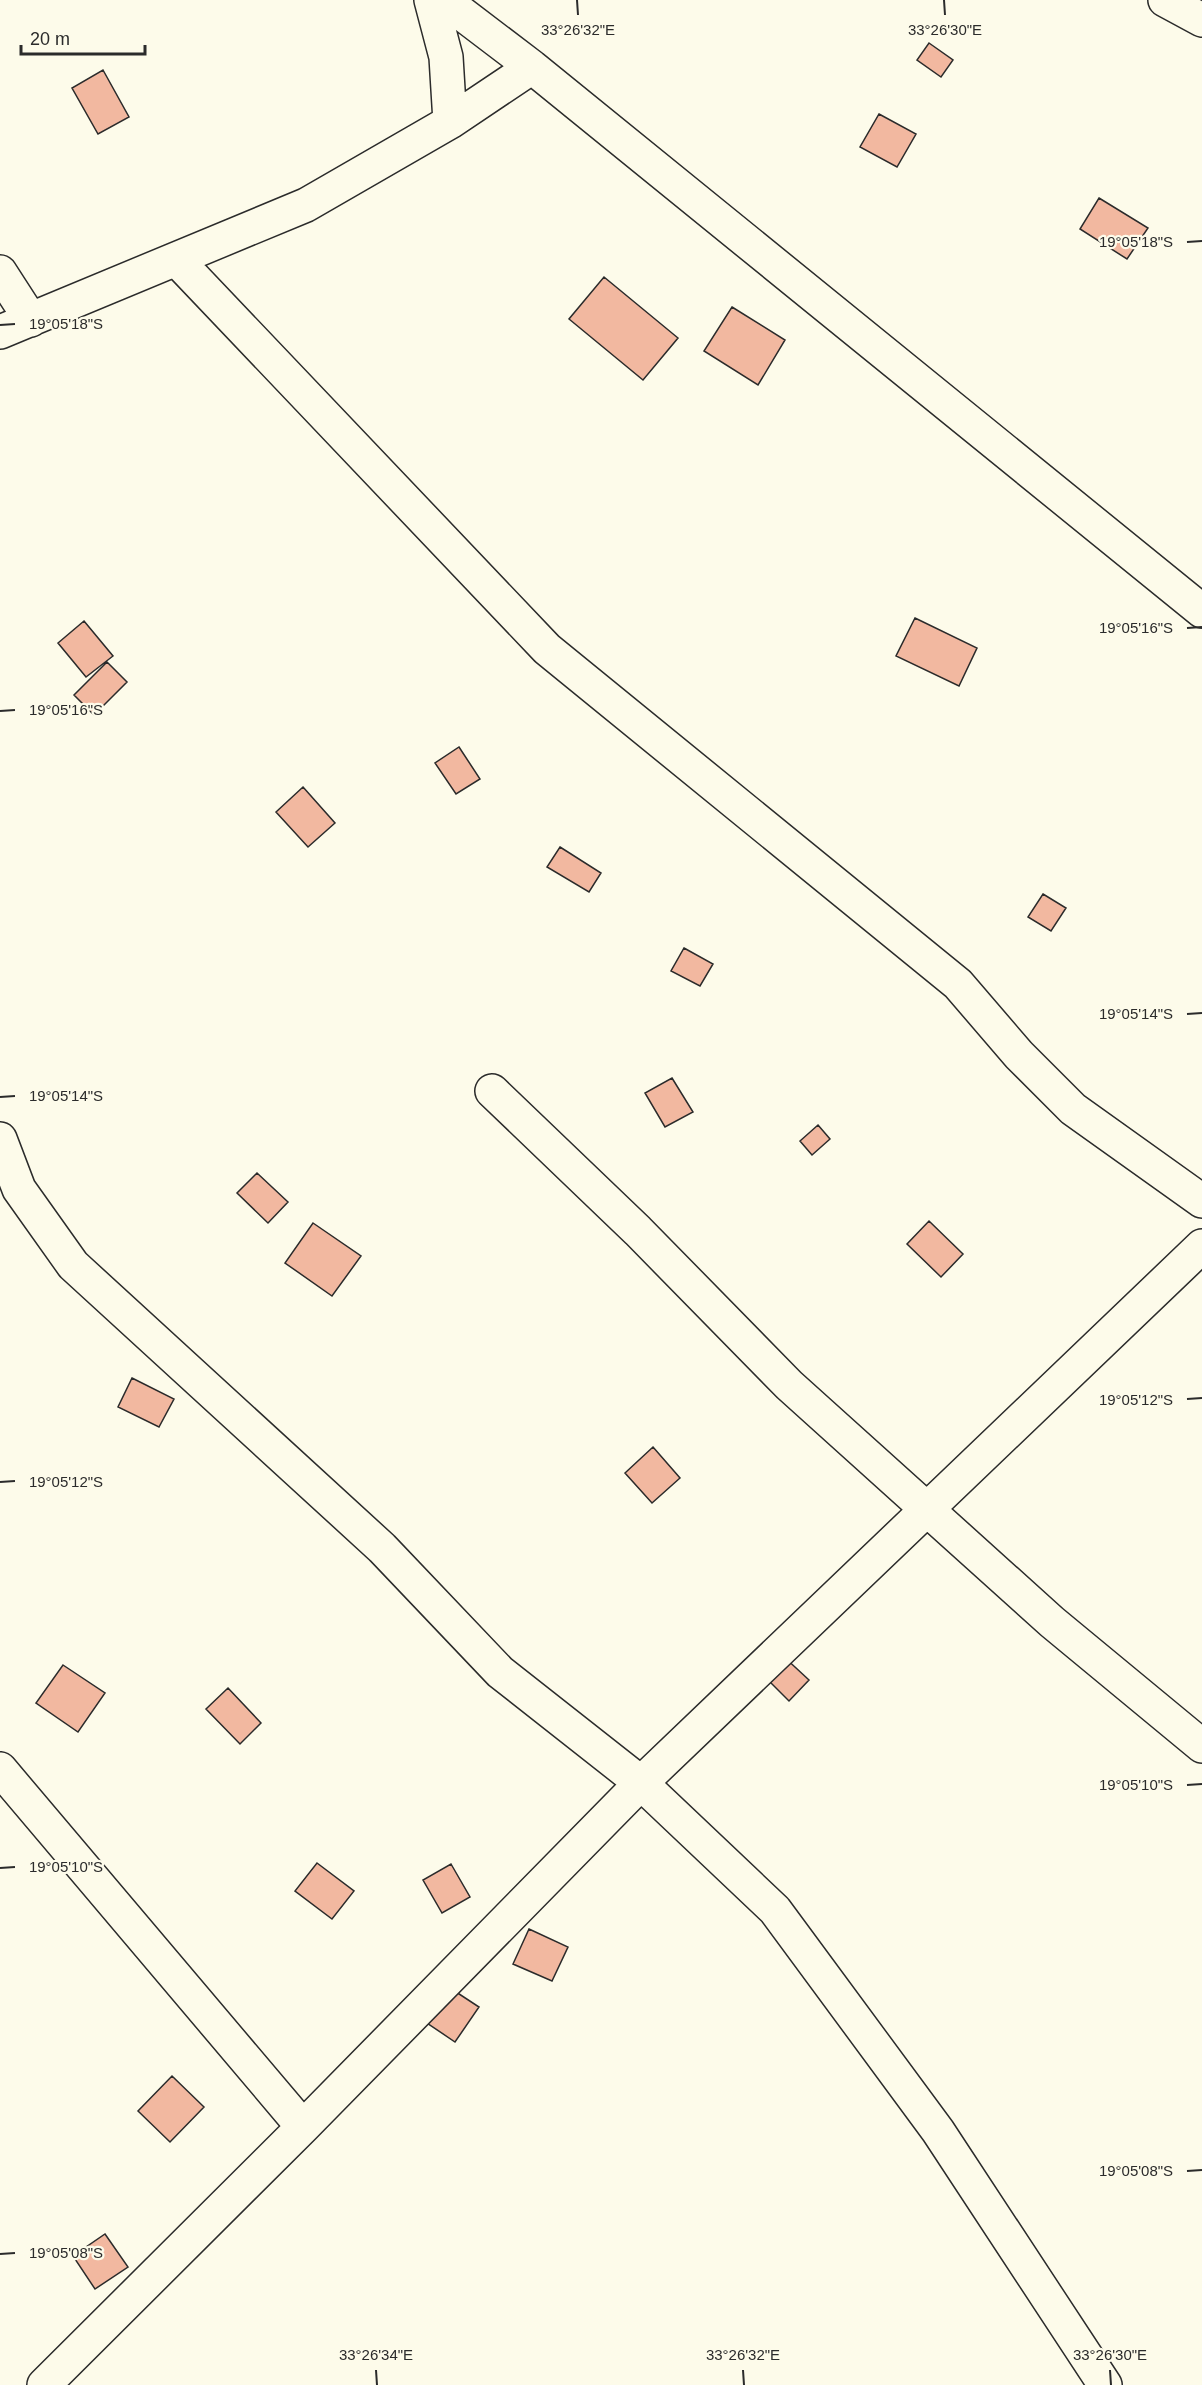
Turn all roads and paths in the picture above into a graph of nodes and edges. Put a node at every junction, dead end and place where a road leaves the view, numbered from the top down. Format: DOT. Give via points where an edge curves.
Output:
graph roads {
  1 [pos="431,0"];
  2 [pos="444,0"];
  3 [pos="1165,0"];
  4 [pos="1202,20"];
  5 [pos="532,67"];
  6 [pos="450,122"];
  7 [pos="176,260"];
  8 [pos="0,272"];
  9 [pos="31,320"];
  10 [pos="0,332"];
  11 [pos="1202,611"];
  12 [pos="492,1091"];
  13 [pos="0,1139"];
  14 [pos="1202,1201"];
  15 [pos="1202,1246"];
  16 [pos="927,1508"];
  17 [pos="1202,1746"];
  18 [pos="0,1769"];
  19 [pos="641,1782"];
  20 [pos="303,2127"];
  21 [pos="44,2385"];
  22 [pos="1105,2385"];
  1 -- 6 [label="street" via="446,57"];
  2 -- 5 [label="street"];
  3 -- 4 [label="street"];
  5 -- 6 [label="street"];
  5 -- 11 [label="street"];
  6 -- 7 [label="street" via="306,205"];
  7 -- 9 [label="street"];
  7 -- 14 [label="street" via="547,649 958,984 1019,1055 1073,1109"];
  8 -- 9 [label="street"];
  9 -- 10 [label="street"];
  12 -- 16 [label="street" via="638,1231 789,1385"];
  13 -- 19 [label="street" via="18,1189 73,1264 382,1548 500,1672"];
  15 -- 16 [label="street"];
  16 -- 17 [label="street" via="1052,1622"];
  16 -- 19 [label="street"];
  18 -- 20 [label="street"];
  19 -- 20 [label="street"];
  19 -- 22 [label="street" via="775,1910 938,2131"];
  20 -- 21 [label="street"];
}
